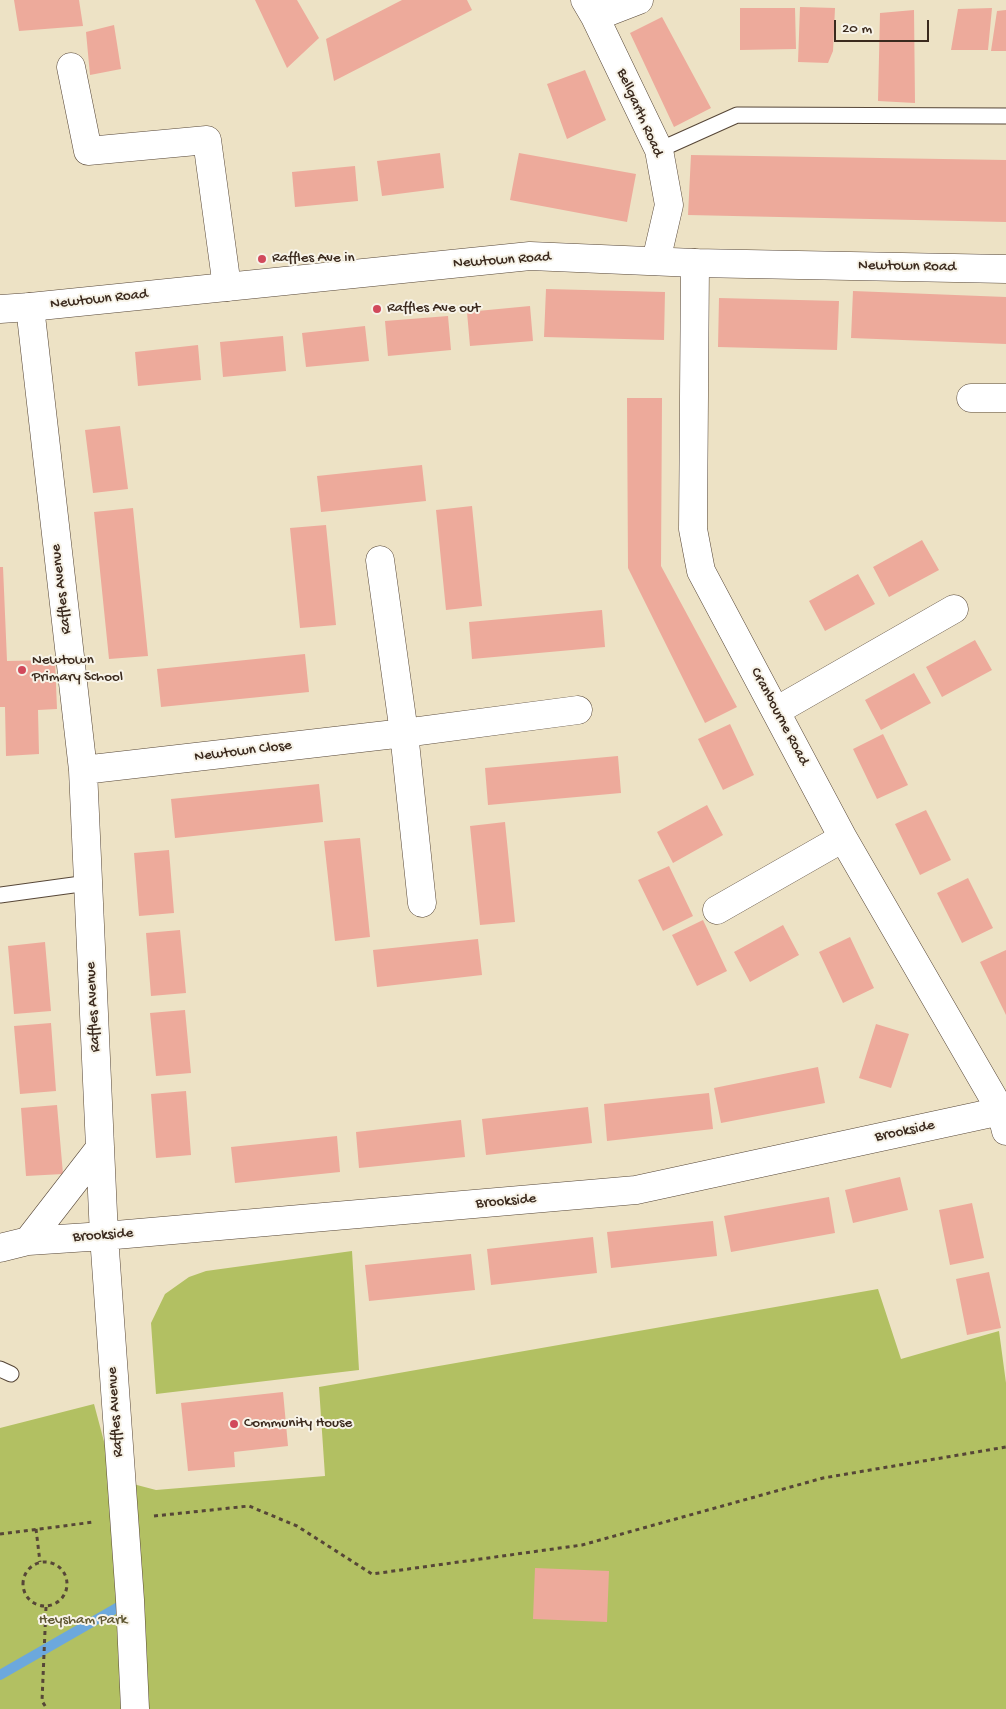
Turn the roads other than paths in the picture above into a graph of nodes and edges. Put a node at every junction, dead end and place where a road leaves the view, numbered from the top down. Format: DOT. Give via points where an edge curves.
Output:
graph roads {
  1 [pos="639,0"];
  2 [pos="590,9"];
  3 [pos="71,68"];
  4 [pos="1006,116"];
  5 [pos="659,150"];
  6 [pos="656,261"];
  7 [pos="695,263"];
  8 [pos="1006,269"];
  9 [pos="227,287"];
  10 [pos="30,307"];
  11 [pos="0,308"];
  12 [pos="971,398"];
  13 [pos="1006,398"];
  14 [pos="380,560"];
  15 [pos="954,609"];
  16 [pos="578,710"];
  17 [pos="776,711"];
  18 [pos="404,733"];
  19 [pos="83,770"];
  20 [pos="843,838"];
  21 [pos="88,883"];
  22 [pos="0,896"];
  23 [pos="422,903"];
  24 [pos="717,910"];
  25 [pos="1004,1117"];
  26 [pos="100,1148"];
  27 [pos="104,1236"];
  28 [pos="28,1241"];
  29 [pos="0,1248"];
  30 [pos="136,1709"];
  1 -- 2 [label="street"];
  2 -- 5 [label="street, Bellgarth Road"];
  3 -- 9 [label="street" via="88,151 207,140"];
  4 -- 5 [label="lane" via="737,115"];
  5 -- 6 [label="street, Bellgarth Road" via="670,205"];
  6 -- 7 [label="street, Newtown Road"];
  6 -- 9 [label="street, Newtown Road" via="530,256"];
  7 -- 8 [label="street, Newtown Road"];
  7 -- 17 [label="street, Cranbourne Road" via="692,529 701,571"];
  9 -- 10 [label="street, Newtown Road"];
  10 -- 11 [label="street, Newtown Road"];
  10 -- 19 [label="street, Raffles Avenue"];
  12 -- 13 [label="street"];
  14 -- 18 [label="street"];
  15 -- 17 [label="street"];
  16 -- 18 [label="street, Newtown Close"];
  17 -- 20 [label="street, Cranbourne Road"];
  18 -- 19 [label="street, Newtown Close"];
  18 -- 23 [label="street"];
  19 -- 21 [label="street, Raffles Avenue"];
  20 -- 24 [label="street"];
  20 -- 25 [label="street, Cranbourne Road"];
  21 -- 22 [label="lane"];
  21 -- 26 [label="street, Raffles Avenue"];
  25 -- 27 [label="street, Brookside" via="636,1190"];
  26 -- 27 [label="street, Raffles Avenue"];
  26 -- 28 [label="street"];
  27 -- 28 [label="street, Brookside"];
  27 -- 30 [label="street, Raffles Avenue"];
  28 -- 29 [label="street, Brookside"];
}
